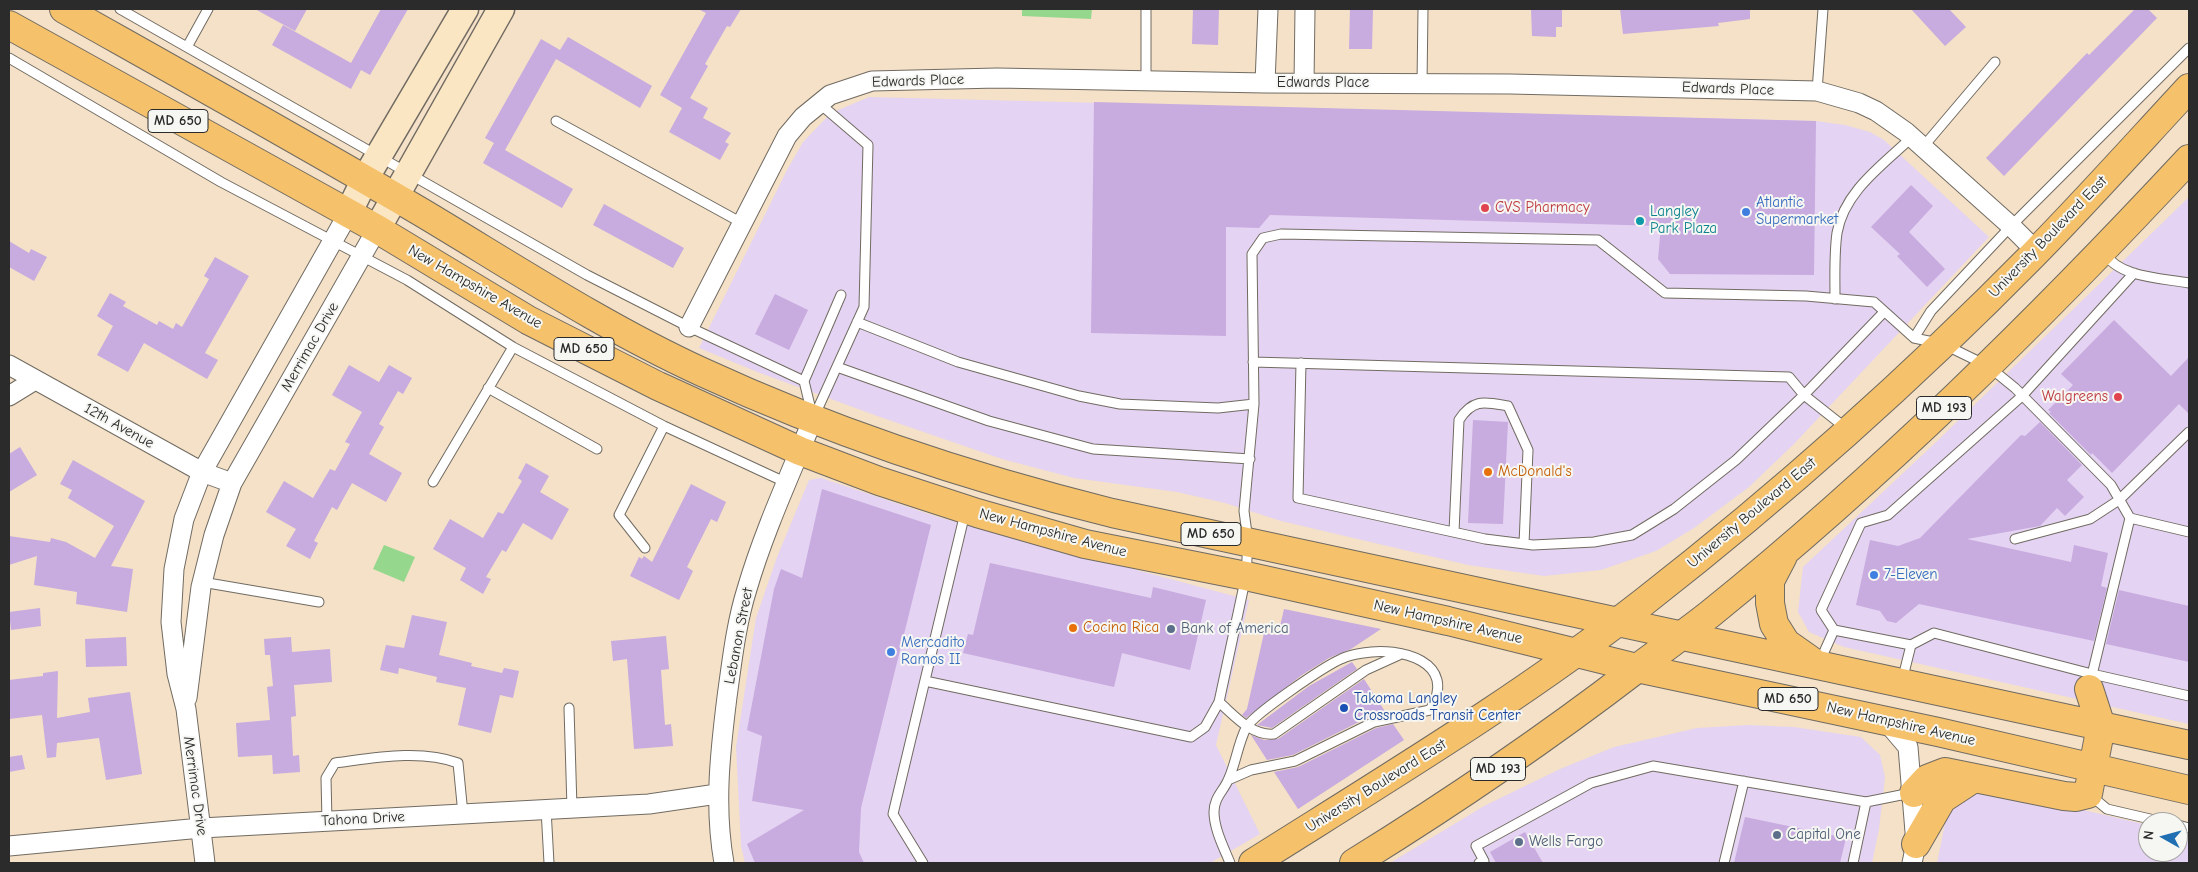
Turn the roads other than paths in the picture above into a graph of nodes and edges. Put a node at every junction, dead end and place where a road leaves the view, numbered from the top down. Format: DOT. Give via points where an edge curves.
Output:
graph roads {
  1 [pos="64,9"];
  2 [pos="120,9"];
  3 [pos="208,9"];
  4 [pos="465,9"];
  5 [pos="502,9"];
  6 [pos="1146,9"];
  7 [pos="1268,9"];
  8 [pos="1305,9"];
  9 [pos="1423,9"];
  10 [pos="1822,9"];
  11 [pos="9,25"];
  12 [pos="187,47"];
  13 [pos="2189,48"];
  14 [pos="9,58"];
  15 [pos="1995,62"];
  16 [pos="1146,81"];
  17 [pos="1265,83"];
  18 [pos="1304,83"];
  19 [pos="1422,84"];
  20 [pos="2189,88"];
  21 [pos="1818,91"];
  22 [pos="819,104"];
  23 [pos="556,120"];
  24 [pos="1918,142"];
  25 [pos="2189,159"];
  26 [pos="371,168"];
  27 [pos="401,185"];
  28 [pos="348,214"];
  29 [pos="742,224"];
  30 [pos="2011,226"];
  31 [pos="377,230"];
  32 [pos="332,242"];
  33 [pos="2102,250"];
  34 [pos="2036,252"];
  35 [pos="362,257"];
  36 [pos="2134,273"];
  37 [pos="2189,283"];
  38 [pos="841,295"];
  39 [pos="1835,298"];
  40 [pos="1884,312"];
  41 [pos="857,322"];
  42 [pos="689,327"];
  43 [pos="1914,338"];
  44 [pos="1943,344"];
  45 [pos="512,346"];
  46 [pos="1253,362"];
  47 [pos="1301,363"];
  48 [pos="9,365"];
  49 [pos="1988,366"];
  50 [pos="837,367"];
  51 [pos="35,380"];
  52 [pos="804,381"];
  53 [pos="488,388"];
  54 [pos="1804,395"];
  55 [pos="9,396"];
  56 [pos="2022,396"];
  57 [pos="1254,404"];
  58 [pos="813,419"];
  59 [pos="664,426"];
  60 [pos="1849,431"];
  61 [pos="2189,432"];
  62 [pos="597,449"];
  63 [pos="800,451"];
  64 [pos="1250,459"];
  65 [pos="202,472"];
  66 [pos="433,482"];
  67 [pos="787,483"];
  68 [pos="232,484"];
  69 [pos="2119,500"];
  70 [pos="966,510"];
  71 [pos="2130,518"];
  72 [pos="1454,532"];
  73 [pos="2189,532"];
  74 [pos="2015,539"];
  75 [pos="1248,541"];
  76 [pos="1524,544"];
  77 [pos="645,548"];
  78 [pos="1784,552"];
  79 [pos="1246,576"];
  80 [pos="202,582"];
  81 [pos="319,602"];
  82 [pos="1616,622"];
  83 [pos="1834,630"];
  84 [pos="1680,637"];
  85 [pos="1911,645"];
  86 [pos="1575,652"];
  87 [pos="1399,654"];
  88 [pos="1818,666"];
  89 [pos="1637,668"];
  90 [pos="925,681"];
  91 [pos="2091,682"];
  92 [pos="1902,684"];
  93 [pos="2189,696"];
  94 [pos="1219,702"];
  95 [pos="569,708"];
  96 [pos="186,709"];
  97 [pos="1885,720"];
  98 [pos="2072,720"];
  99 [pos="1246,726"];
  100 [pos="2101,726"];
  101 [pos="2189,745"];
  102 [pos="2061,761"];
  103 [pos="1974,778"];
  104 [pos="1228,780"];
  105 [pos="1744,781"];
  106 [pos="2091,781"];
  107 [pos="2014,785"];
  108 [pos="2189,790"];
  109 [pos="1914,793"];
  110 [pos="717,794"];
  111 [pos="1866,802"];
  112 [pos="572,808"];
  113 [pos="546,809"];
  114 [pos="463,814"];
  115 [pos="2138,816"];
  116 [pos="327,821"];
  117 [pos="201,828"];
  118 [pos="9,846"];
  119 [pos="1914,854"];
  120 [pos="205,863"];
  121 [pos="549,863"];
  122 [pos="724,863"];
  123 [pos="923,863"];
  124 [pos="1230,863"];
  125 [pos="1253,863"];
  126 [pos="1354,863"];
  127 [pos="1479,863"];
  128 [pos="1724,863"];
  129 [pos="1853,863"];
  1 -- 26 [label="main road, MD 650"];
  2 -- 12 [label="lane"];
  3 -- 12 [label="lane"];
  4 -- 26 [label="street, Merrimac Drive"];
  5 -- 27 [label="street, Merrimac Drive"];
  6 -- 16 [label="lane"];
  7 -- 17 [label="street"];
  8 -- 18 [label="street"];
  9 -- 19 [label="lane"];
  10 -- 21 [label="lane"];
  11 -- 28 [label="main road, New Hampshire Avenue / MD 650"];
  12 -- 26 [label="lane"];
  13 -- 30 [label="lane"];
  14 -- 32 [label="lane" via="221,182"];
  15 -- 24 [label="lane"];
  16 -- 17 [label="street, Edwards Place"];
  16 -- 22 [label="street, Edwards Place" via="997,78 872,81 842,89"];
  17 -- 18 [label="street, Edwards Place"];
  18 -- 19 [label="street, Edwards Place"];
  19 -- 21 [label="street, Edwards Place"];
  20 -- 34 [label="main road, University Boulevard East / MD 193"];
  21 -- 24 [label="street, Edwards Place" via="1859,102"];
  22 -- 29 [label="street, Edwards Place" via="788,136"];
  22 -- 41 [label="lane" via="868,145 864,307"];
  23 -- 29 [label="lane"];
  24 -- 30 [label="street, Edwards Place"];
  24 -- 39 [label="lane" via="1859,188 1845,208 1838,231"];
  25 -- 33 [label="main road, MD 193"];
  26 -- 27 [label="main road, MD 650"];
  26 -- 28 [label="street, Merrimac Drive"];
  27 -- 31 [label="street, Merrimac Drive"];
  27 -- 42 [label="lane" via="588,274"];
  27 -- 58 [label="main road, MD 650" via="638,340 702,372"];
  28 -- 31 [label="main road, New Hampshire Avenue / MD 650"];
  28 -- 32 [label="street, Merrimac Drive"];
  29 -- 42 [label="street, Edwards Place"];
  30 -- 34 [label="street, Edwards Place"];
  30 -- 43 [label="lane" via="1931,310"];
  31 -- 35 [label="street, Merrimac Drive"];
  31 -- 63 [label="main road, New Hampshire Avenue / MD 650" via="528,320 658,386"];
  32 -- 35 [label="lane"];
  32 -- 65 [label="street, Merrimac Drive"];
  33 -- 36 [label="lane" via="2109,262"];
  33 -- 49 [label="main road, MD 193"];
  34 -- 44 [label="main road, University Boulevard East / MD 193"];
  35 -- 45 [label="lane" via="407,280"];
  35 -- 68 [label="street, Merrimac Drive"];
  36 -- 37 [label="lane"];
  36 -- 56 [label="lane"];
  38 -- 52 [label="lane"];
  39 -- 40 [label="lane" via="1874,302"];
  39 -- 46 [label="lane" via="1665,293 1598,240 1281,234 1262,238 1252,254"];
  40 -- 43 [label="lane"];
  40 -- 54 [label="lane"];
  41 -- 50 [label="lane"];
  41 -- 57 [label="lane" via="958,362 1079,396 1120,404 1218,408"];
  42 -- 52 [label="lane"];
  43 -- 44 [label="lane"];
  44 -- 49 [label="lane"];
  44 -- 60 [label="main road, University Boulevard East / MD 193"];
  45 -- 53 [label="lane"];
  45 -- 59 [label="lane"];
  46 -- 47 [label="lane"];
  46 -- 57 [label="lane"];
  47 -- 54 [label="lane" via="1788,377"];
  47 -- 72 [label="lane" via="1298,498"];
  48 -- 51 [label="street, 12th Avenue"];
  49 -- 56 [label="lane"];
  49 -- 78 [label="main road, MD 193"];
  50 -- 58 [label="lane"];
  50 -- 64 [label="lane" via="989,421 1093,449"];
  51 -- 55 [label="street"];
  51 -- 65 [label="street, 12th Avenue"];
  52 -- 58 [label="lane"];
  53 -- 62 [label="lane"];
  53 -- 66 [label="lane"];
  54 -- 60 [label="lane"];
  54 -- 76 [label="lane" via="1736,460 1674,509 1632,535 1594,542"];
  56 -- 69 [label="lane" via="2111,485"];
  56 -- 83 [label="lane" via="1888,515 1861,523 1821,610"];
  57 -- 64 [label="lane"];
  58 -- 63 [label="street, Lebanon Street"];
  58 -- 75 [label="main road, MD 650" via="872,443 1018,490"];
  59 -- 67 [label="lane"];
  59 -- 77 [label="lane" via="619,515"];
  60 -- 82 [label="main road, University Boulevard East / MD 193"];
  61 -- 69 [label="lane"];
  63 -- 67 [label="street, Lebanon Street"];
  63 -- 70 [label="main road, New Hampshire Avenue / MD 650"];
  64 -- 75 [label="lane" via="1244,511"];
  65 -- 68 [label="street, 12th Avenue"];
  65 -- 96 [label="street, Merrimac Drive" via="184,519 174,569 171,622 176,674"];
  67 -- 110 [label="street, Lebanon Street" via="757,558 739,617"];
  68 -- 80 [label="street, Merrimac Drive"];
  69 -- 71 [label="lane"];
  69 -- 74 [label="lane" via="2090,519"];
  70 -- 79 [label="main road, New Hampshire Avenue / MD 650" via="1085,544"];
  70 -- 90 [label="lane"];
  71 -- 73 [label="lane"];
  71 -- 91 [label="lane"];
  72 -- 76 [label="lane"];
  72 -- 76 [label="lane" via="1459,420 1467,407 1484,402 1508,406 1528,450"];
  75 -- 79 [label="lane"];
  75 -- 82 [label="main road, MD 650"];
  78 -- 84 [label="main road, MD 193"];
  78 -- 88 [label="main road" via="1770,581 1774,624 1786,643"];
  79 -- 86 [label="main road, New Hampshire Avenue / MD 650"];
  79 -- 94 [label="lane"];
  80 -- 81 [label="lane"];
  80 -- 96 [label="street, Merrimac Drive"];
  82 -- 84 [label="main road, MD 650"];
  82 -- 86 [label="main road, University Boulevard East / MD 193"];
  83 -- 85 [label="lane"];
  83 -- 88 [label="lane"];
  84 -- 88 [label="main road, MD 650"];
  84 -- 89 [label="main road, MD 193"];
  85 -- 91 [label="lane" via="1934,633"];
  85 -- 92 [label="lane"];
  86 -- 89 [label="main road, New Hampshire Avenue / MD 650"];
  86 -- 125 [label="main road, University Boulevard East / MD 193" via="1472,725"];
  87 -- 99 [label="lane" via="1362,653 1341,659 1258,713"];
  87 -- 99 [label="lane" via="1366,670 1274,734"];
  87 -- 104 [label="lane" via="1419,659 1432,668 1439,684 1437,698 1430,710 1374,722 1295,761 1251,770"];
  88 -- 92 [label="main road, MD 650"];
  89 -- 97 [label="main road, New Hampshire Avenue / MD 650"];
  89 -- 126 [label="main road, MD 193" via="1443,807"];
  90 -- 94 [label="lane" via="1191,737 1205,727"];
  90 -- 123 [label="lane" via="894,814"];
  91 -- 93 [label="lane"];
  91 -- 98 [label="main road"];
  91 -- 100 [label="main road"];
  92 -- 98 [label="main road, MD 650"];
  94 -- 99 [label="lane"];
  95 -- 112 [label="lane"];
  96 -- 117 [label="street, Merrimac Drive"];
  97 -- 102 [label="main road, New Hampshire Avenue / MD 650"];
  97 -- 109 [label="street" via="1908,747"];
  98 -- 100 [label="main road, MD 650"];
  98 -- 102 [label="main road"];
  99 -- 104 [label="lane"];
  100 -- 101 [label="main road, MD 650"];
  100 -- 106 [label="main road"];
  102 -- 106 [label="main road, New Hampshire Avenue / MD 650"];
  102 -- 107 [label="main road" via="2054,778 2048,783"];
  103 -- 107 [label="main road"];
  103 -- 109 [label="main road" via="1945,772 1927,779"];
  103 -- 119 [label="main road" via="1942,799"];
  104 -- 124 [label="lane" via="1220,789 1214,814"];
  105 -- 111 [label="lane"];
  105 -- 127 [label="lane" via="1653,766 1591,783 1476,846 1484,861"];
  105 -- 128 [label="lane"];
  106 -- 107 [label="main road" via="2076,797"];
  106 -- 108 [label="main road, New Hampshire Avenue / MD 650"];
  106 -- 115 [label="lane" via="2108,809"];
  109 -- 111 [label="lane"];
  109 -- 119 [label="street"];
  110 -- 112 [label="street, Tahona Drive" via="649,804"];
  110 -- 122 [label="street, Lebanon Street"];
  111 -- 129 [label="lane"];
  112 -- 113 [label="street, Tahona Drive"];
  113 -- 114 [label="street, Tahona Drive"];
  113 -- 121 [label="lane"];
  114 -- 116 [label="street, Tahona Drive"];
  114 -- 116 [label="lane" via="458,763 441,756 374,758 335,763 326,778"];
  116 -- 117 [label="street, Tahona Drive"];
  117 -- 118 [label="street, Tahona Drive"];
  117 -- 120 [label="street, Merrimac Drive"];
}
